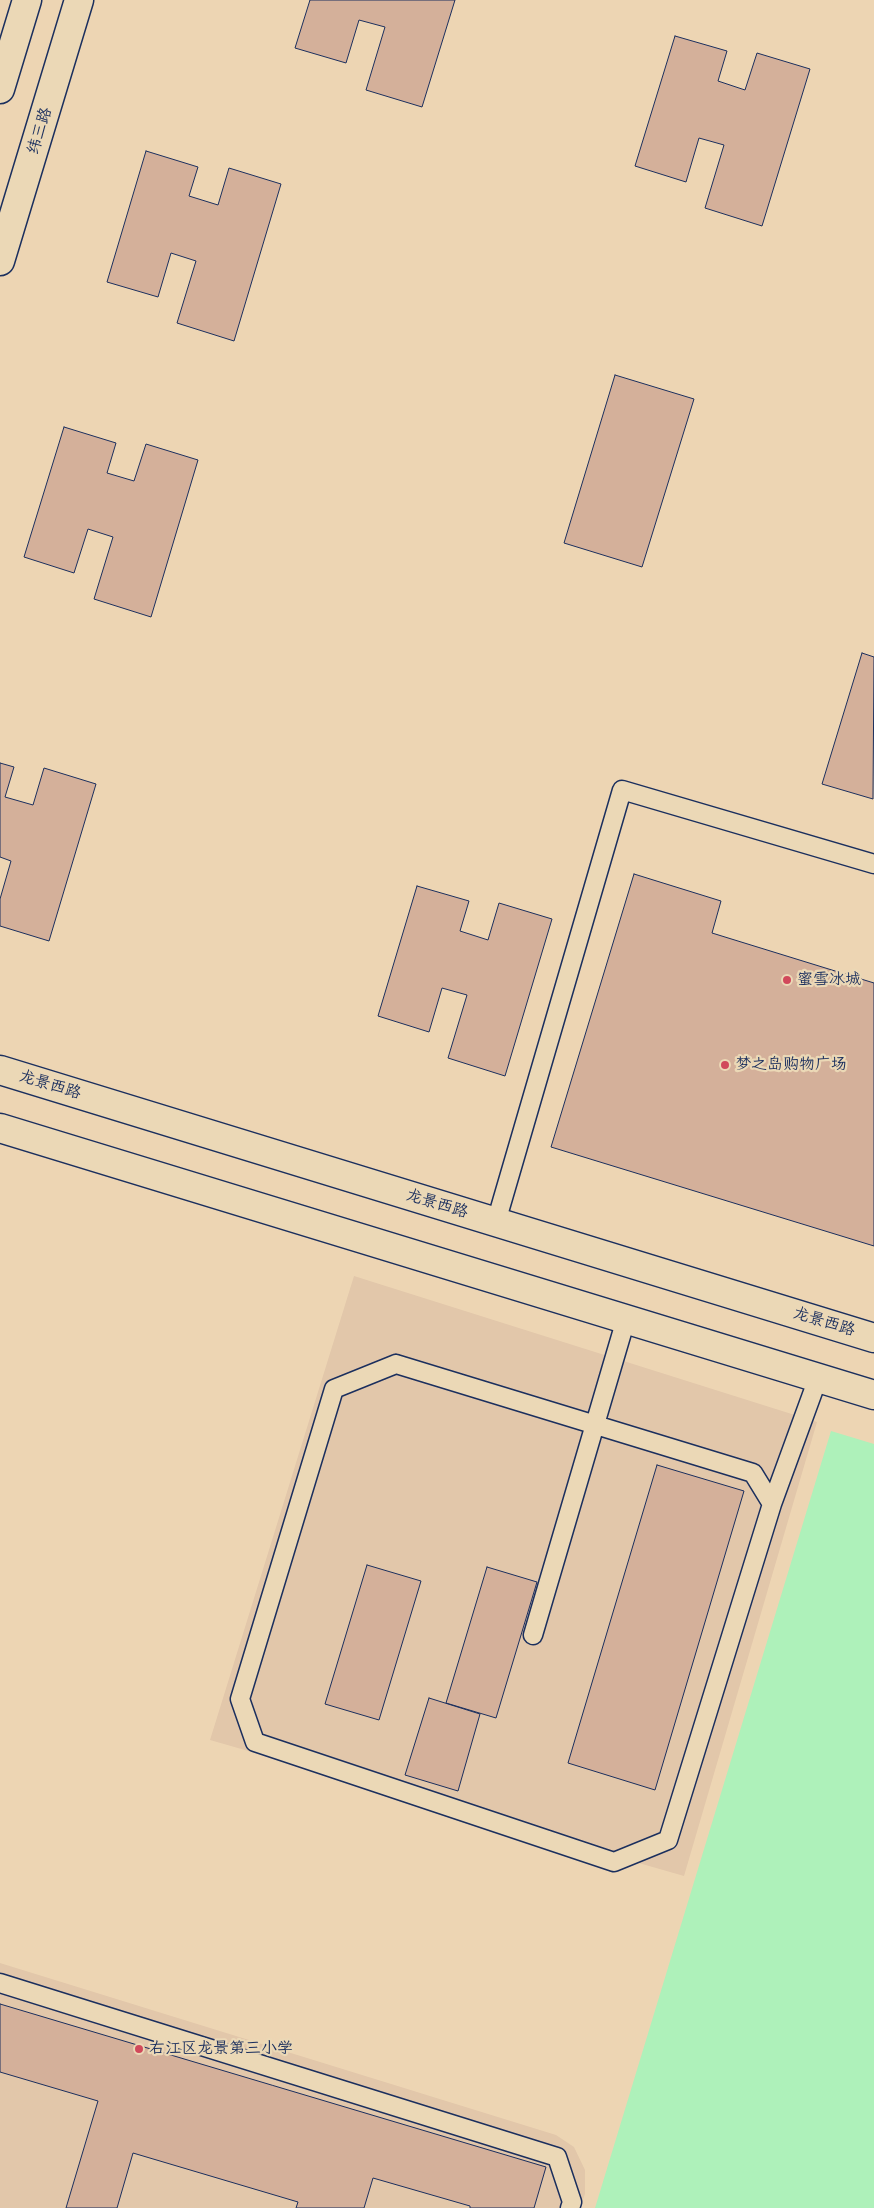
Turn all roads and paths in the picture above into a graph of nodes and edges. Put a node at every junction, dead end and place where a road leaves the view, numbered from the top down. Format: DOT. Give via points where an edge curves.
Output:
graph roads {
  1 [pos="27,0"];
  2 [pos="79,0"];
  3 [pos="0,89"];
  4 [pos="0,261"];
  5 [pos="874,864"];
  6 [pos="0,1070"];
  7 [pos="0,1128"];
  8 [pos="496,1222"];
  9 [pos="626,1319"];
  10 [pos="874,1338"];
  11 [pos="818,1378"];
  12 [pos="874,1395"];
  13 [pos="595,1424"];
  14 [pos="772,1504"];
  15 [pos="533,1635"];
  16 [pos="0,1983"];
  17 [pos="570,2208"];
  1 -- 3 [label="main road"];
  2 -- 4 [label="main road, 纬三路"];
  5 -- 8 [label="lane" via="622,790"];
  6 -- 8 [label="main road, 龙景西路"];
  7 -- 9 [label="main road"];
  8 -- 10 [label="main road, 龙景西路"];
  9 -- 11 [label="main road"];
  9 -- 13 [label="lane"];
  11 -- 12 [label="main road"];
  11 -- 14 [label="lane"];
  13 -- 14 [label="lane" via="753,1473"];
  13 -- 14 [label="lane" via="396,1364 334,1389 240,1699 255,1742 614,1862 668,1840"];
  13 -- 15 [label="lane"];
  16 -- 17 [label="lane" via="557,2157 572,2202"];
}
